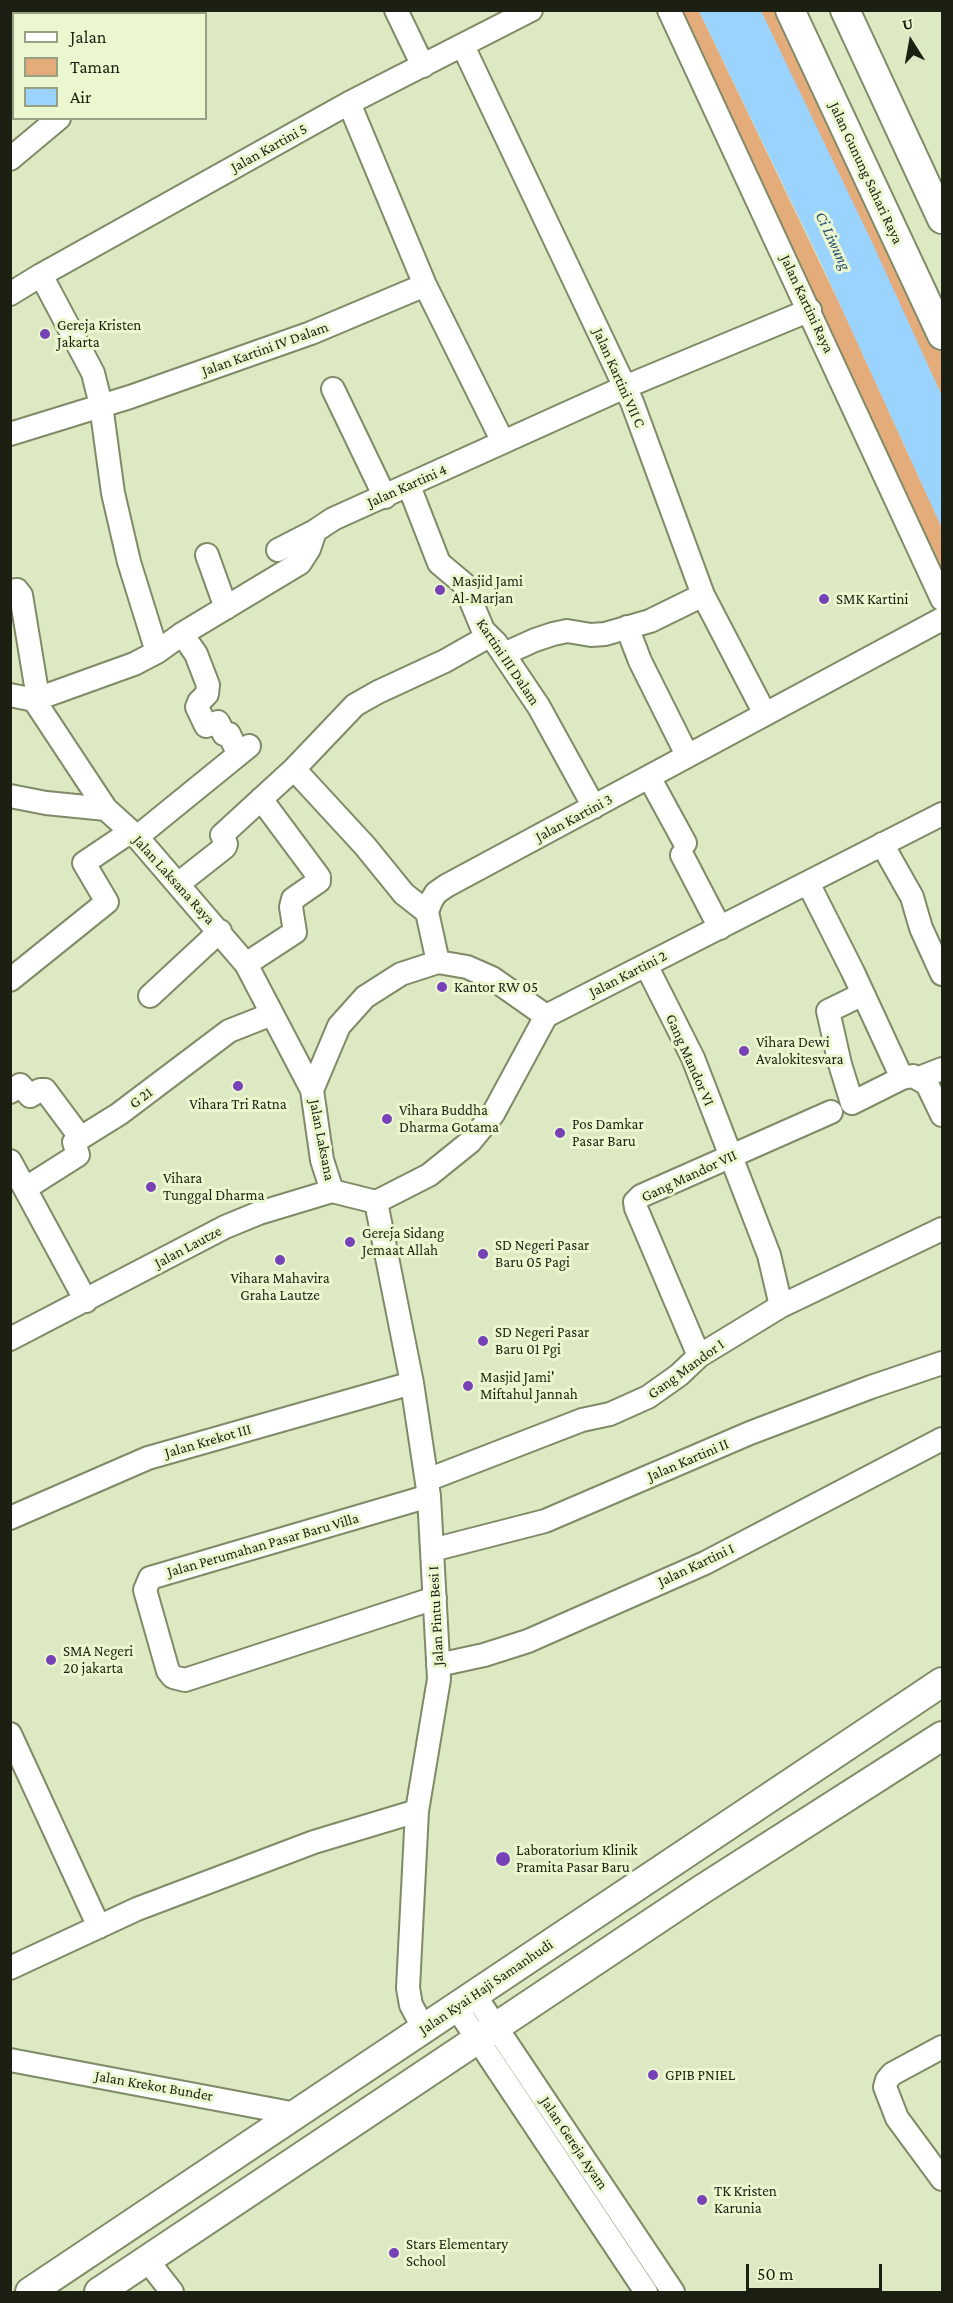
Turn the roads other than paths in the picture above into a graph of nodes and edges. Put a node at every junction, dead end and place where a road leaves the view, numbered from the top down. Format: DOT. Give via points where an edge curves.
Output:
graph roads {
  1 [pos="396,10"];
  2 [pos="669,10"];
  3 [pos="790,10"];
  4 [pos="845,10"];
  5 [pos="526,12"];
  6 [pos="463,46"];
  7 [pos="423,66"];
  8 [pos="349,104"];
  9 [pos="57,120"];
  10 [pos="10,159"];
  11 [pos="942,219"];
  12 [pos="40,275"];
  13 [pos="425,285"];
  14 [pos="10,294"];
  15 [pos="810,310"];
  16 [pos="942,335"];
  17 [pos="625,387"];
  18 [pos="333,389"];
  19 [pos="101,405"];
  20 [pos="10,434"];
  21 [pos="503,442"];
  22 [pos="409,486"];
  23 [pos="385,497"];
  24 [pos="315,531"];
  25 [pos="278,550"];
  26 [pos="207,555"];
  27 [pos="10,591"];
  28 [pos="703,595"];
  29 [pos="942,599"];
  30 [pos="225,608"];
  31 [pos="942,619"];
  32 [pos="627,627"];
  33 [pos="182,634"];
  34 [pos="489,636"];
  35 [pos="157,652"];
  36 [pos="504,654"];
  37 [pos="10,695"];
  38 [pos="36,699"];
  39 [pos="765,714"];
  40 [pos="687,756"];
  41 [pos="294,769"];
  42 [pos="649,777"];
  43 [pos="10,796"];
  44 [pos="261,799"];
  45 [pos="594,807"];
  46 [pos="106,809"];
  47 [pos="942,814"];
  48 [pos="134,835"];
  49 [pos="882,844"];
  50 [pos="807,883"];
  51 [pos="178,884"];
  52 [pos="427,912"];
  53 [pos="720,928"];
  54 [pos="220,931"];
  55 [pos="438,962"];
  56 [pos="246,964"];
  57 [pos="646,965"];
  58 [pos="942,974"];
  59 [pos="10,980"];
  60 [pos="863,994"];
  61 [pos="150,996"];
  62 [pos="272,1014"];
  63 [pos="546,1016"];
  64 [pos="942,1069"];
  65 [pos="910,1078"];
  66 [pos="312,1090"];
  67 [pos="10,1092"];
  68 [pos="831,1112"];
  69 [pos="942,1115"];
  70 [pos="80,1137"];
  71 [pos="730,1156"];
  72 [pos="10,1161"];
  73 [pos="26,1188"];
  74 [pos="332,1191"];
  75 [pos="376,1202"];
  76 [pos="942,1229"];
  77 [pos="86,1301"];
  78 [pos="781,1306"];
  79 [pos="10,1339"];
  80 [pos="699,1356"];
  81 [pos="942,1363"];
  82 [pos="412,1383"];
  83 [pos="942,1439"];
  84 [pos="428,1488"];
  85 [pos="10,1518"];
  86 [pos="432,1550"];
  87 [pos="435,1598"];
  88 [pos="438,1665"];
  89 [pos="942,1682"];
  90 [pos="10,1734"];
  91 [pos="942,1736"];
  92 [pos="417,1811"];
  93 [pos="717,1831"];
  94 [pos="742,1864"];
  95 [pos="99,1927"];
  96 [pos="10,1968"];
  97 [pos="465,2000"];
  98 [pos="424,2029"];
  99 [pos="487,2033"];
  100 [pos="942,2047"];
  101 [pos="10,2060"];
  102 [pos="296,2114"];
  103 [pos="942,2179"];
  104 [pos="147,2260"];
  105 [pos="30,2292"];
  106 [pos="99,2292"];
  107 [pos="172,2292"];
  108 [pos="646,2292"];
  109 [pos="673,2292"];
  1 -- 7 [label="street"];
  2 -- 15 [label="street, Jalan Kartini Raya"];
  3 -- 16 [label="main road, Jalan Gunung Sahari Raya"];
  4 -- 11 [label="main road"];
  5 -- 6 [label="street, Jalan Kartini 5"];
  6 -- 7 [label="street, Jalan Kartini 5"];
  6 -- 17 [label="street, Jalan Kartini VII C"];
  7 -- 8 [label="street, Jalan Kartini 5"];
  8 -- 12 [label="street, Jalan Kartini 5"];
  8 -- 13 [label="street"];
  9 -- 10 [label="street"];
  12 -- 14 [label="street, Jalan Kartini 5"];
  12 -- 19 [label="street" via="93,373"];
  13 -- 19 [label="street, Jalan Kartini IV Dalam" via="311,333"];
  13 -- 21 [label="street"];
  15 -- 17 [label="street, Jalan Kartini 4"];
  15 -- 29 [label="street, Jalan Kartini Raya"];
  17 -- 21 [label="street, Jalan Kartini 4"];
  17 -- 28 [label="street, Jalan Kartini VII C"];
  18 -- 23 [label="street"];
  19 -- 20 [label="street, Jalan Kartini IV Dalam"];
  19 -- 35 [label="street" via="113,493"];
  21 -- 22 [label="street, Jalan Kartini 4"];
  22 -- 23 [label="street, Jalan Kartini 4"];
  22 -- 34 [label="street, Kartini III Dalam" via="439,563 464,584"];
  23 -- 24 [label="street, Jalan Kartini 4"];
  24 -- 25 [label="street, Jalan Kartini 4"];
  24 -- 30 [label="street" via="300,563"];
  26 -- 30 [label="street"];
  27 -- 38 [label="street" via="17,590 21,595"];
  28 -- 32 [label="street" via="667,614"];
  28 -- 39 [label="street, Jalan Kartini VII C"];
  30 -- 33 [label="street"];
  31 -- 39 [label="street, Jalan Kartini 3"];
  32 -- 36 [label="street" via="591,635 567,631 553,634"];
  32 -- 40 [label="street"];
  33 -- 35 [label="street"];
  33 -- 48 [label="street" via="196,654 208,685 207,694 196,707 206,726 218,722 224,734 244,749"];
  34 -- 36 [label="street, Kartini III Dalam"];
  34 -- 41 [label="street" via="355,705"];
  35 -- 38 [label="street"];
  36 -- 45 [label="street, Kartini III Dalam" via="540,707"];
  37 -- 38 [label="street"];
  38 -- 46 [label="street, Jalan Laksana Raya"];
  39 -- 40 [label="street, Jalan Kartini 3"];
  40 -- 42 [label="street, Jalan Kartini 3"];
  41 -- 44 [label="street"];
  41 -- 52 [label="street" via="400,890"];
  42 -- 45 [label="street, Jalan Kartini 3"];
  42 -- 53 [label="street"];
  43 -- 46 [label="street"];
  44 -- 51 [label="street" via="222,835 225,847"];
  44 -- 56 [label="street" via="319,881 293,899 295,932"];
  45 -- 52 [label="street, Jalan Kartini 3" via="446,886 436,893"];
  46 -- 48 [label="street, Jalan Laksana Raya"];
  47 -- 49 [label="street, Jalan Kartini 2"];
  48 -- 51 [label="street, Jalan Laksana Raya"];
  48 -- 59 [label="street" via="84,863 107,902"];
  49 -- 50 [label="street, Jalan Kartini 2"];
  49 -- 58 [label="street" via="912,897"];
  50 -- 53 [label="street, Jalan Kartini 2"];
  50 -- 60 [label="street"];
  51 -- 54 [label="street, Jalan Laksana Raya"];
  52 -- 55 [label="street"];
  53 -- 57 [label="street, Jalan Kartini 2"];
  54 -- 56 [label="street, Jalan Laksana Raya"];
  54 -- 61 [label="street"];
  55 -- 63 [label="street" via="467,967 492,978"];
  55 -- 66 [label="street" via="401,974 364,997 339,1026"];
  56 -- 62 [label="street, Jalan Laksana Raya"];
  57 -- 63 [label="street, Jalan Kartini 2"];
  57 -- 71 [label="street, Gang Mandor VI" via="693,1058"];
  60 -- 65 [label="street"];
  60 -- 65 [label="street" via="828,1011 852,1103"];
  62 -- 66 [label="street, Jalan Laksana Raya"];
  62 -- 70 [label="street, G 21" via="228,1031 119,1114"];
  63 -- 75 [label="street" via="493,1114 470,1142 429,1175"];
  64 -- 65 [label="street"];
  65 -- 69 [label="street" via="927,1084"];
  66 -- 74 [label="street, Jalan Laksana" via="322,1160"];
  67 -- 70 [label="street" via="20,1085 30,1096 45,1090"];
  68 -- 71 [label="street, Gang Mandor VII"];
  70 -- 73 [label="street" via="73,1144 78,1155"];
  71 -- 78 [label="street, Gang Mandor VI" via="769,1255"];
  71 -- 80 [label="street, Gang Mandor VII" via="635,1202"];
  72 -- 73 [label="street"];
  73 -- 77 [label="street"];
  74 -- 75 [label="street"];
  74 -- 77 [label="street, Jalan Lautze" via="225,1227"];
  75 -- 82 [label="street, Jalan Pintu Besi I"];
  76 -- 78 [label="street, Gang Mandor I"];
  77 -- 79 [label="street, Jalan Lautze"];
  78 -- 80 [label="street, Gang Mandor I"];
  80 -- 84 [label="street, Gang Mandor I" via="648,1397 453,1471"];
  81 -- 86 [label="street, Jalan Kartini II" via="750,1433 545,1521"];
  82 -- 84 [label="street, Jalan Pintu Besi I"];
  82 -- 85 [label="street, Jalan Krekot III" via="148,1458"];
  83 -- 88 [label="street, Jalan Kartini I" via="705,1563 528,1641"];
  84 -- 86 [label="street, Jalan Pintu Besi I"];
  84 -- 87 [label="street, Jalan Perumahan Pasar Baru Villa" via="150,1578 145,1590 168,1671 185,1680"];
  86 -- 87 [label="street, Jalan Pintu Besi I"];
  87 -- 88 [label="street, Jalan Pintu Besi I"];
  88 -- 92 [label="street, Jalan Pintu Besi I"];
  89 -- 93 [label="main road, Jalan Kyai Haji Samanhudi"];
  90 -- 95 [label="street"];
  91 -- 94 [label="main road"];
  92 -- 95 [label="street" via="314,1842"];
  92 -- 98 [label="street, Jalan Pintu Besi I" via="408,1988 411,2005"];
  93 -- 94 [label="main road" via="717,1851 723,1859"];
  93 -- 97 [label="main road, Jalan Kyai Haji Samanhudi"];
  94 -- 99 [label="main road"];
  95 -- 96 [label="street"];
  97 -- 98 [label="main road, Jalan Kyai Haji Samanhudi"];
  97 -- 99 [label="street, Jalan Gereja Ayam"];
  98 -- 102 [label="main road, Jalan Kyai Haji Samanhudi"];
  99 -- 104 [label="main road"];
  99 -- 108 [label="street, Jalan Gereja Ayam"];
  99 -- 109 [label="street, Jalan Gereja Ayam"];
  100 -- 103 [label="street" via="892,2074 885,2087 897,2118"];
  101 -- 102 [label="street, Jalan Krekot Bunder"];
  102 -- 105 [label="main road, Jalan Kyai Haji Samanhudi"];
  104 -- 106 [label="main road"];
  104 -- 107 [label="street"];
}
